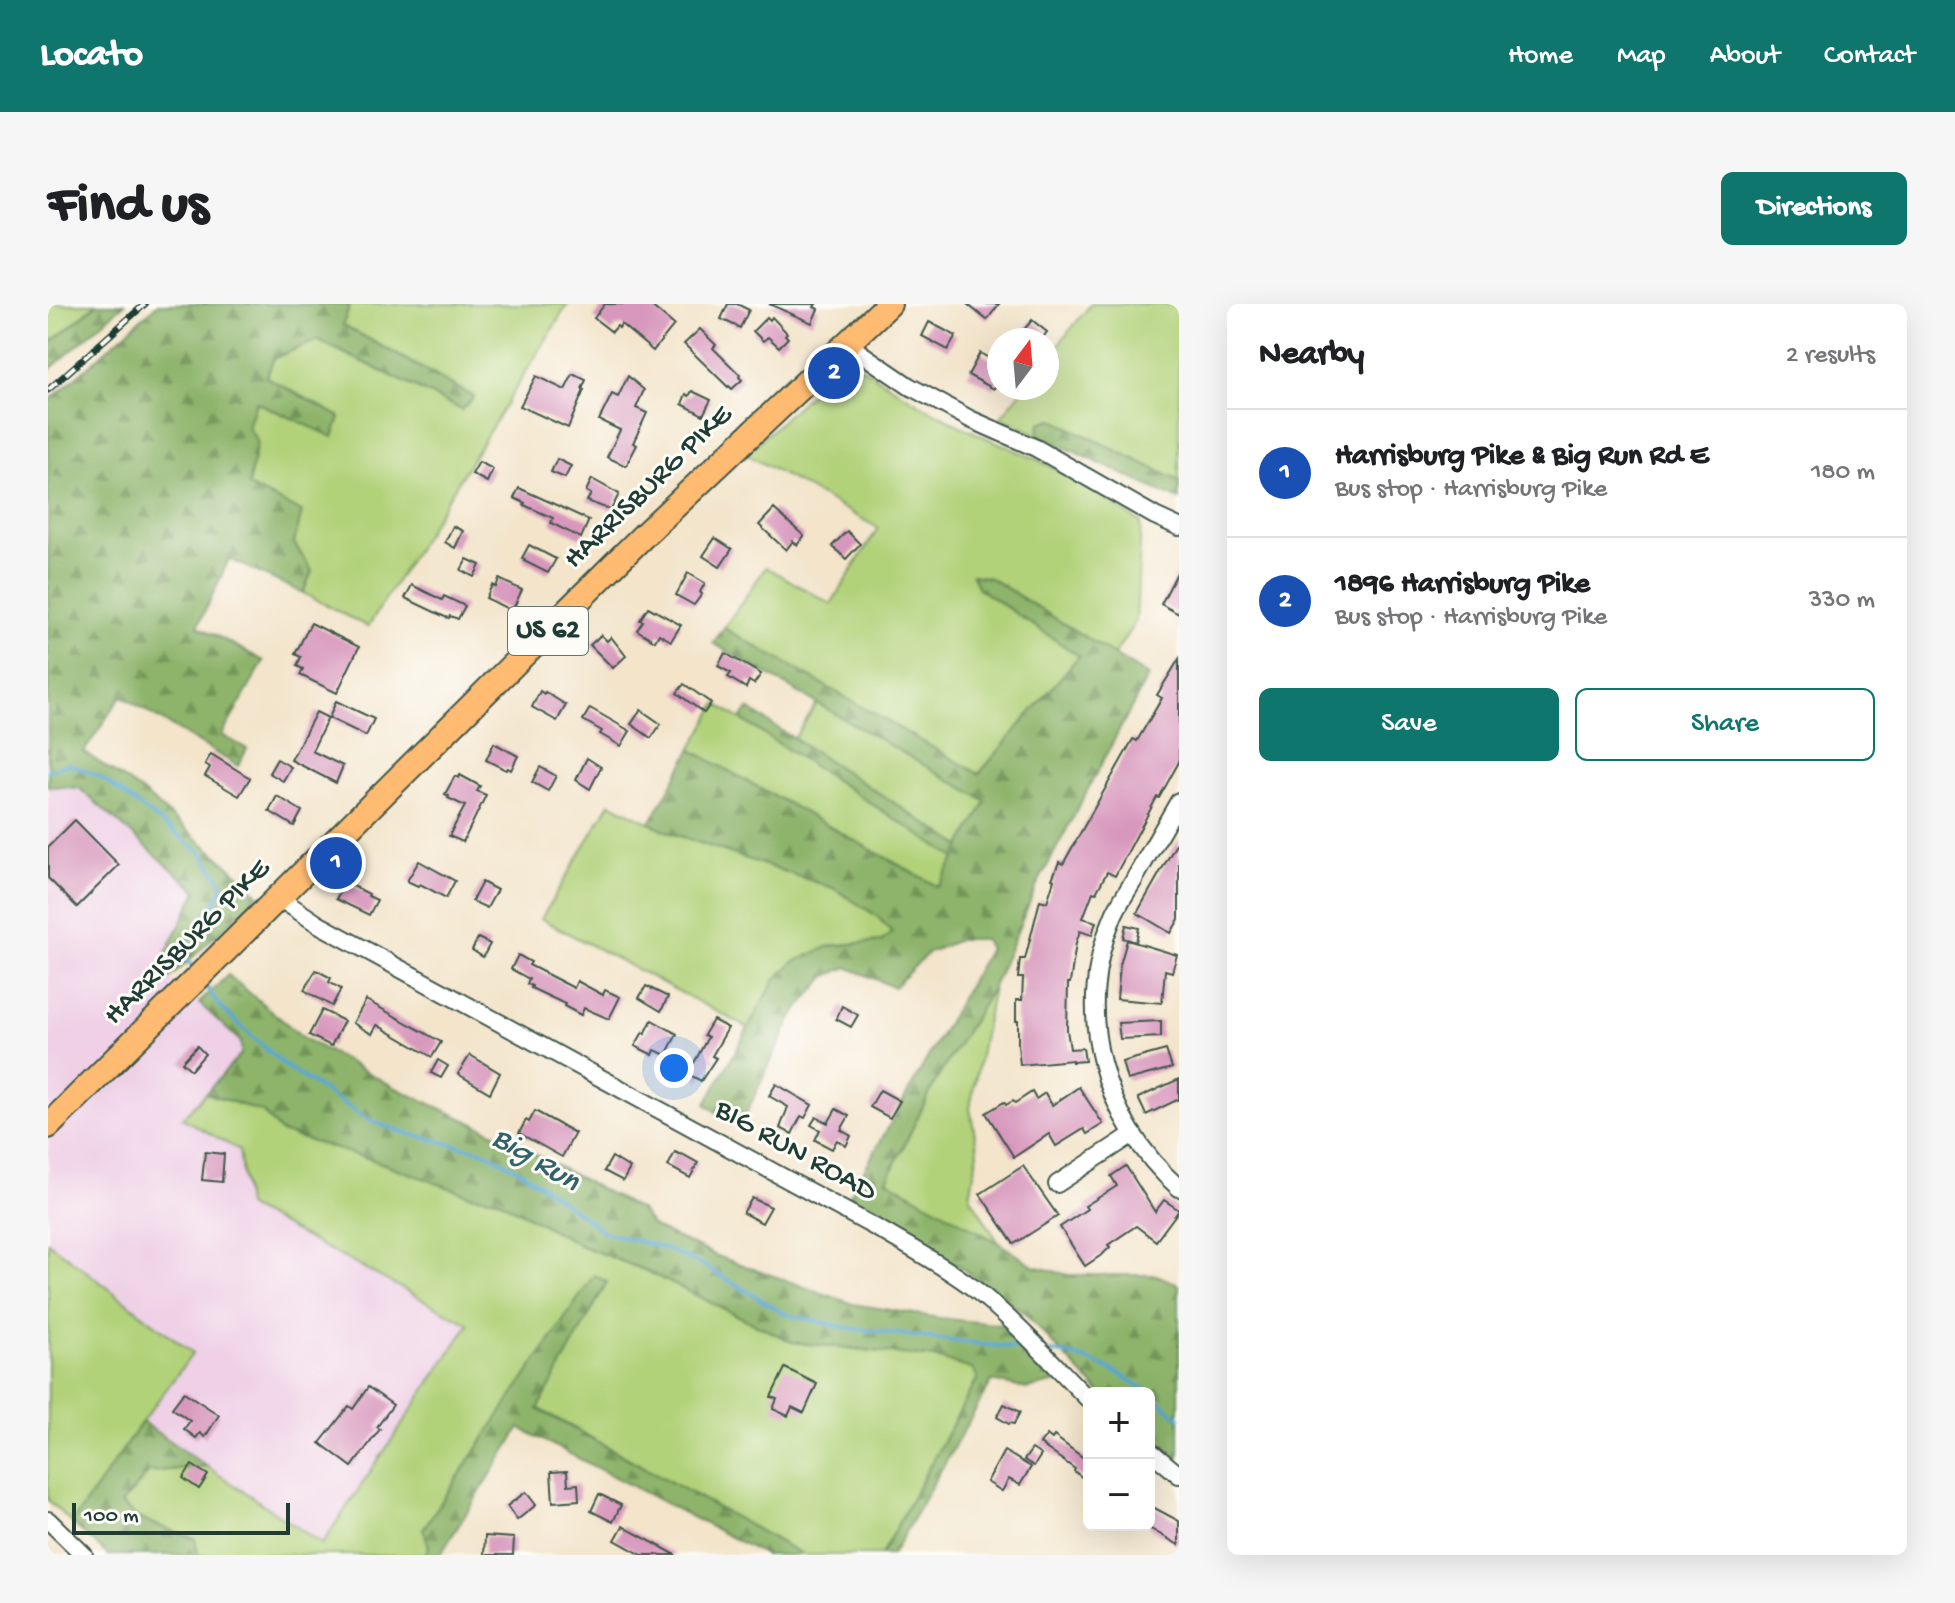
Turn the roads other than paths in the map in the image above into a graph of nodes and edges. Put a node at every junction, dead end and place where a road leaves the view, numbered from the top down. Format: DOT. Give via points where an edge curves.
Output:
graph roads {
  1 [pos="889,304"];
  2 [pos="846,343"];
  3 [pos="1179,527"];
  4 [pos="1179,801"];
  5 [pos="279,898"];
  6 [pos="48,1126"];
  7 [pos="1133,1134"];
  8 [pos="1057,1184"];
  9 [pos="1179,1188"];
  10 [pos="1083,1394"];
  11 [pos="1155,1455"];
  12 [pos="1179,1475"];
  13 [pos="48,1520"];
  14 [pos="84,1555"];
  1 -- 2 [label="main road, HARRISBURG PIKE / US 62"];
  2 -- 3 [label="street" via="909,386"];
  2 -- 5 [label="main road, HARRISBURG PIKE / US 62" via="644,535"];
  4 -- 7 [label="street" via="1113,916 1095,987 1098,1054"];
  5 -- 6 [label="main road, HARRISBURG PIKE / US 62"];
  5 -- 10 [label="street, BIG RUN ROAD" via="941,1265 1009,1319"];
  7 -- 8 [label="street"];
  7 -- 9 [label="street"];
  11 -- 12 [label="street"];
  13 -- 14 [label="street"];
}
